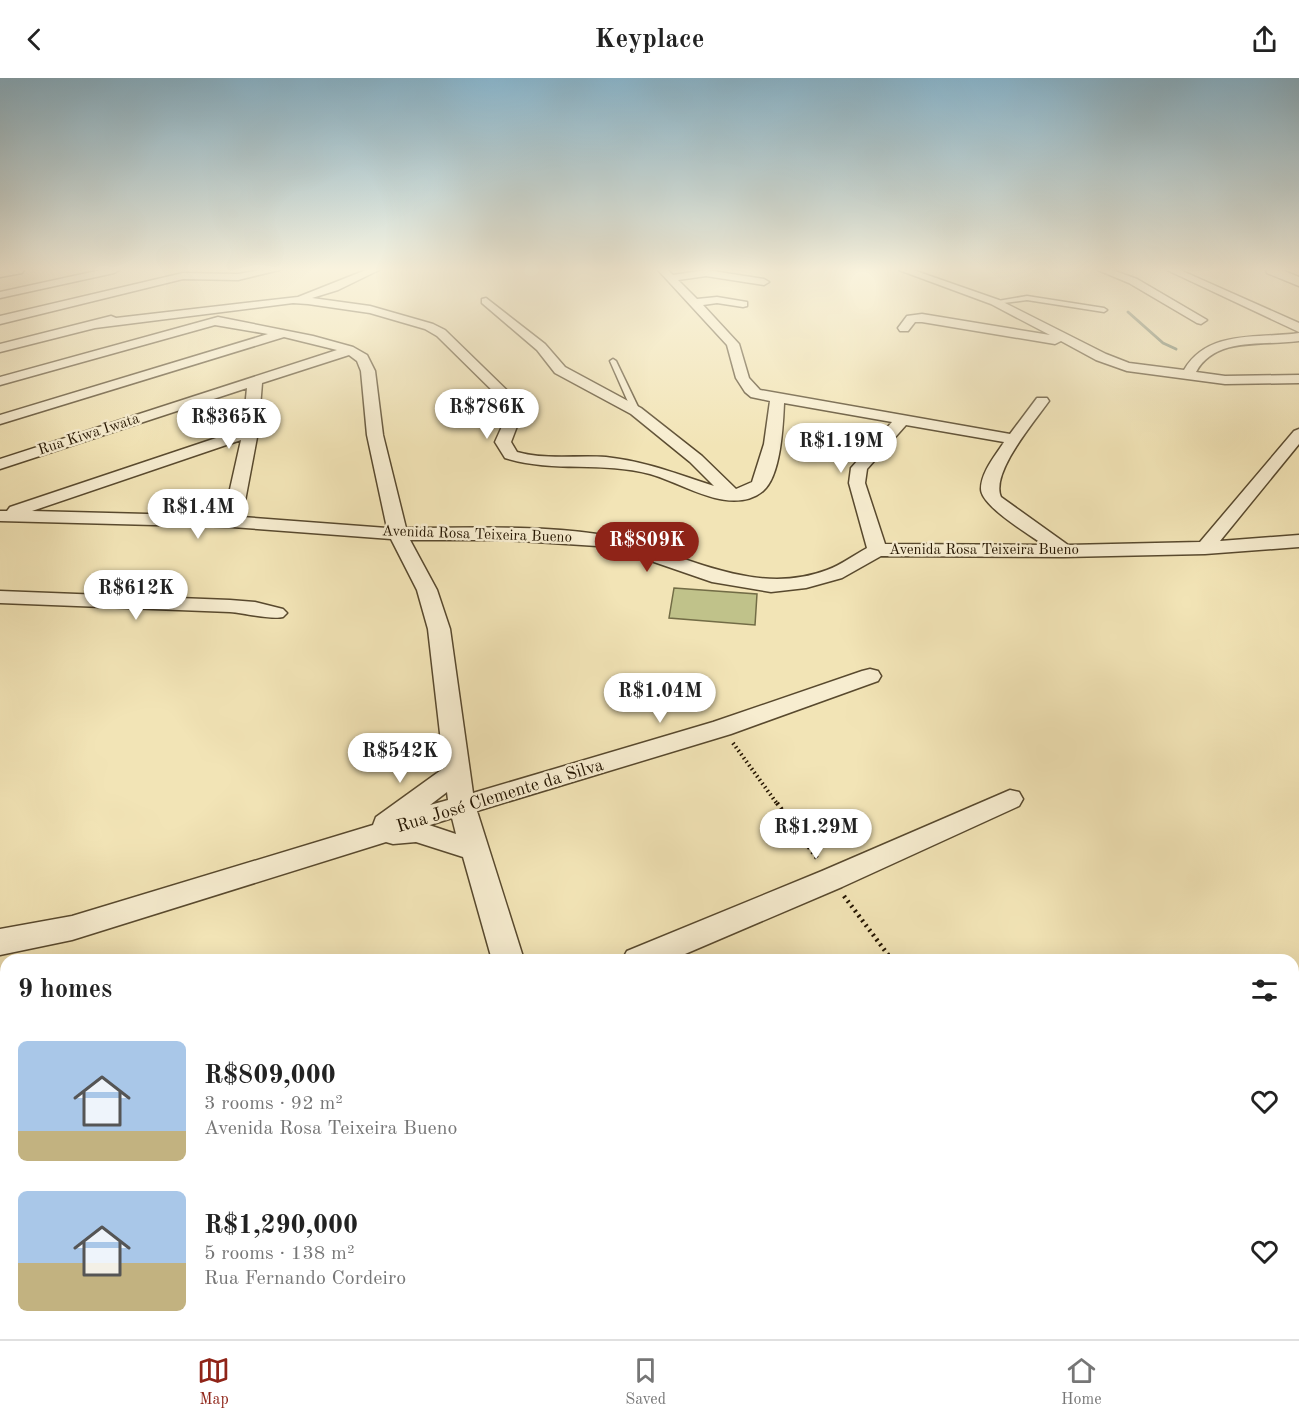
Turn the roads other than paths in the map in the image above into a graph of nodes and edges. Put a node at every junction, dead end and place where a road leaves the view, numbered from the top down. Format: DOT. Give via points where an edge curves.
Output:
graph roads {
  1 [pos="15,329"];
  2 [pos="77,329"];
  3 [pos="191,329"];
  4 [pos="250,329"];
  5 [pos="434,329"];
  6 [pos="519,329"];
  7 [pos="719,329"];
  8 [pos="986,329"];
  9 [pos="1046,329"];
  10 [pos="281,335"];
  11 [pos="1299,337"];
  12 [pos="38,339"];
  13 [pos="1075,344"];
  14 [pos="0,348"];
  15 [pos="350,350"];
  16 [pos="613,362"];
  17 [pos="1187,376"];
  18 [pos="1299,379"];
  19 [pos="0,381"];
  20 [pos="255,381"];
  21 [pos="777,399"];
  22 [pos="1042,401"];
  23 [pos="636,411"];
  24 [pos="0,420"];
  25 [pos="902,420"];
  26 [pos="250,432"];
  27 [pos="1299,434"];
  28 [pos="1015,439"];
  29 [pos="0,464"];
  30 [pos="732,495"];
  31 [pos="1,516"];
  32 [pos="232,522"];
  33 [pos="398,534"];
  34 [pos="1299,541"];
  35 [pos="1205,548"];
  36 [pos="877,550"];
  37 [pos="1064,551"];
  38 [pos="0,597"];
  39 [pos="276,614"];
  40 [pos="870,676"];
  41 [pos="459,770"];
  42 [pos="1010,799"];
  43 [pos="462,807"];
  44 [pos="370,837"];
  45 [pos="473,850"];
  46 [pos="0,942"];
  47 [pos="504,954"];
  48 [pos="652,954"];
  1 -- 12 [label="street"];
  2 -- 12 [label="street"];
  3 -- 19 [label="street"];
  4 -- 10 [label="street"];
  5 -- 30 [label="street" via="513,403 515,413 503,442 512,455 538,461 632,465"];
  6 -- 23 [label="street" via="560,370"];
  7 -- 21 [label="street" via="740,355 745,386 756,394"];
  8 -- 13 [label="street"];
  9 -- 13 [label="street"];
  10 -- 15 [label="street"];
  10 -- 24 [label="street"];
  11 -- 17 [label="street" via="1221,346 1196,360"];
  12 -- 14 [label="street"];
  13 -- 17 [label="street" via="1127,367"];
  15 -- 20 [label="street, Rua Kiwa Iwata"];
  15 -- 33 [label="street" via="365,362 368,370 375,435"];
  16 -- 23 [label="lane"];
  17 -- 18 [label="street"];
  20 -- 26 [label="street"];
  20 -- 29 [label="street, Rua Kiwa Iwata"];
  21 -- 25 [label="street"];
  21 -- 30 [label="street" via="774,447 759,486"];
  22 -- 28 [label="street"];
  23 -- 30 [label="street" via="696,459"];
  25 -- 28 [label="street"];
  25 -- 36 [label="street" via="860,468 857,483"];
  26 -- 31 [label="street"];
  26 -- 32 [label="street"];
  27 -- 35 [label="street"];
  28 -- 37 [label="street" via="994,474 990,492 994,500"];
  31 -- 32 [label="street, Avenida Rosa Teixeira Bueno"];
  32 -- 33 [label="street, Avenida Rosa Teixeira Bueno"];
  33 -- 36 [label="street, Avenida Rosa Teixeira Bueno" via="506,534 597,540 630,547 719,578 771,586 835,574"];
  33 -- 41 [label="street" via="434,608"];
  34 -- 35 [label="street, Avenida Rosa Teixeira Bueno"];
  35 -- 37 [label="street, Avenida Rosa Teixeira Bueno"];
  36 -- 37 [label="street, Avenida Rosa Teixeira Bueno"];
  38 -- 39 [label="street" via="230,606"];
  40 -- 43 [label="street, Rua José Clemente da Silva" via="722,728"];
  41 -- 43 [label="street"];
  41 -- 44 [label="street"];
  42 -- 48 [label="street"];
  43 -- 44 [label="street, Rua José Clemente da Silva"];
  43 -- 45 [label="street"];
  44 -- 45 [label="street, Rua José Clemente da Silva" via="417,832"];
  44 -- 46 [label="street, Rua José Clemente da Silva" via="72,928"];
  45 -- 47 [label="street"];
}
